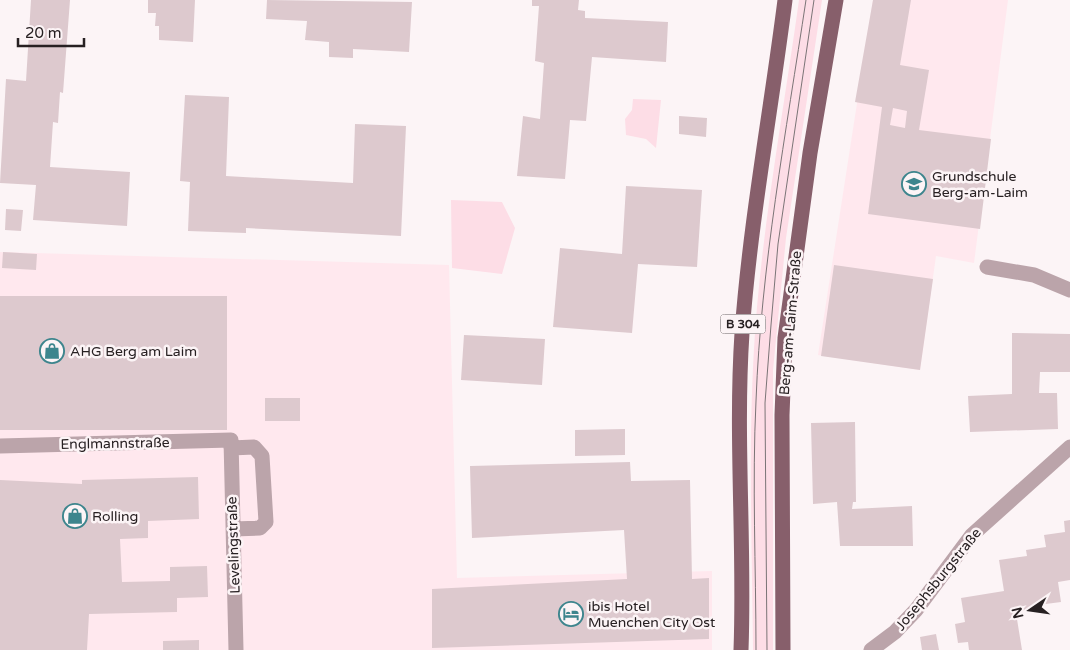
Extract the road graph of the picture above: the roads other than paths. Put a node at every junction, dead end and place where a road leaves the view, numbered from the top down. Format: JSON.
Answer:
{"nodes":[{"id":1,"x":785,"y":0,"type":"edge"},
{"id":2,"x":836,"y":0,"type":"edge"},
{"id":3,"x":987,"y":267,"type":"dead end"},
{"id":4,"x":1070,"y":290,"type":"edge"},
{"id":5,"x":231,"y":444,"type":"junction"},
{"id":6,"x":0,"y":446,"type":"edge"},
{"id":7,"x":1070,"y":447,"type":"edge"},
{"id":8,"x":232,"y":529,"type":"junction"},
{"id":9,"x":236,"y":650,"type":"edge"},
{"id":10,"x":741,"y":650,"type":"edge"},
{"id":11,"x":783,"y":650,"type":"edge"},
{"id":12,"x":871,"y":650,"type":"edge"}],
"edges":[{"from":1,"to":10,"type":"main road","number":"B 304"},
{"from":2,"to":11,"type":"main road","name":"Berg-am-Laim-Straße","number":"B 304"},
{"from":3,"to":4,"type":"street"},
{"from":5,"to":6,"type":"street","name":"Englmannstraße"},
{"from":5,"to":8,"type":"street","name":"Levelingstraße"},
{"from":5,"to":8,"type":"street","name":"Englmannstraße"},
{"from":7,"to":12,"type":"street","name":"Josephsburgstraße"},
{"from":8,"to":9,"type":"street","name":"Levelingstraße"}]}
